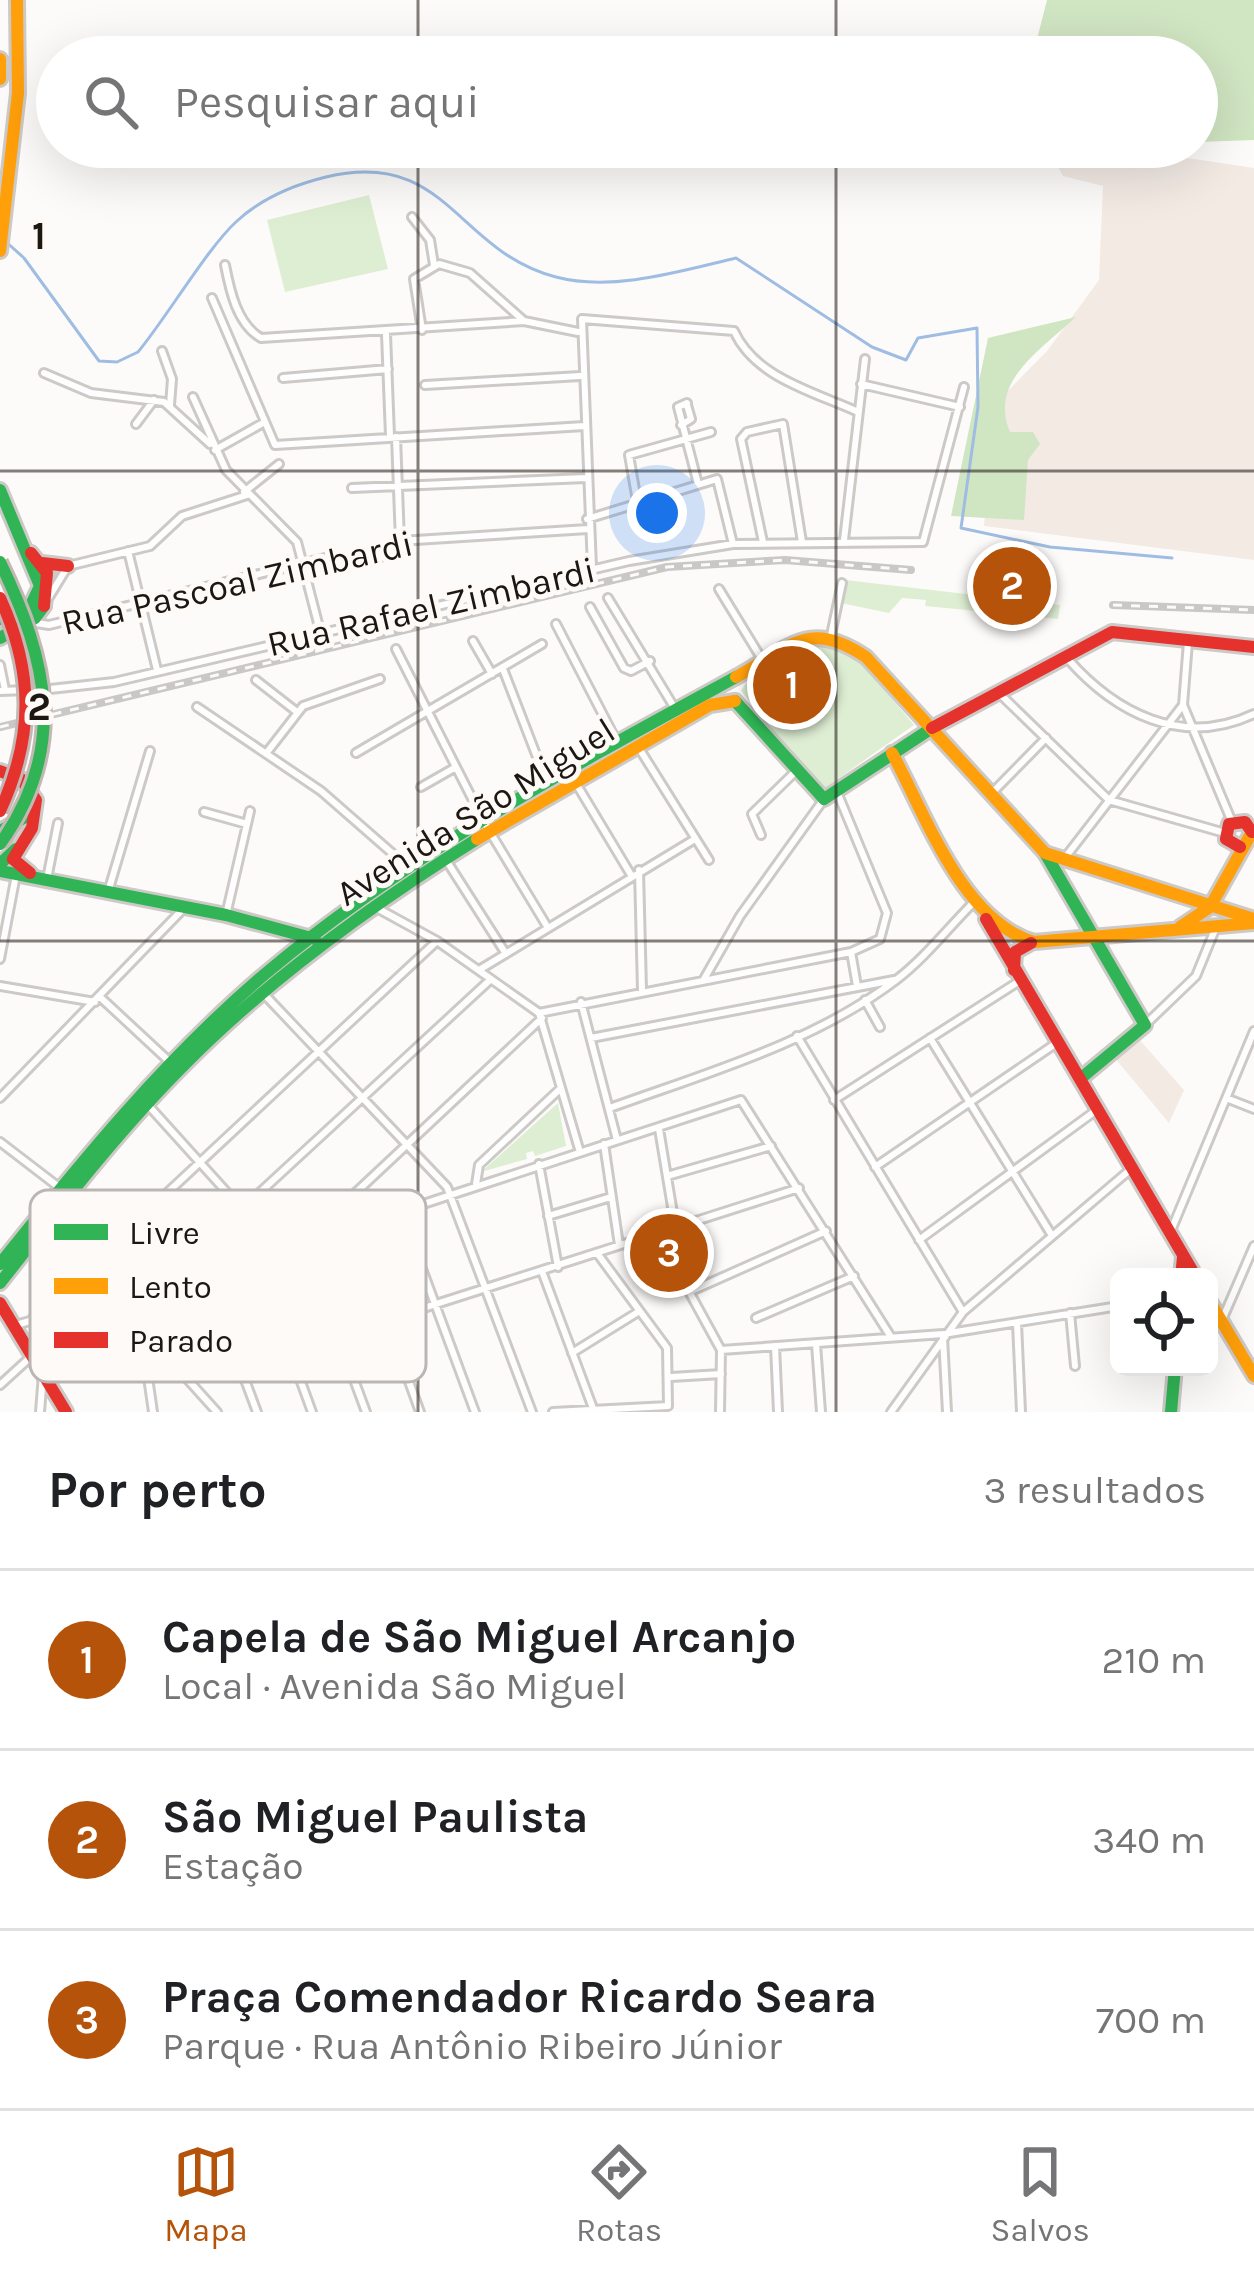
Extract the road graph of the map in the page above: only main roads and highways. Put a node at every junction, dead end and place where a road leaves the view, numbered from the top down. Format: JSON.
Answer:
{"nodes":[{"id":1,"x":17,"y":0,"type":"edge"},
{"id":2,"x":0,"y":59,"type":"edge"},
{"id":3,"x":0,"y":79,"type":"edge"},
{"id":4,"x":0,"y":251,"type":"edge"},
{"id":5,"x":0,"y":490,"type":"edge"},
{"id":6,"x":28,"y":550,"type":"junction"},
{"id":7,"x":0,"y":562,"type":"edge"},
{"id":8,"x":42,"y":562,"type":"junction"},
{"id":9,"x":68,"y":566,"type":"road end"},
{"id":10,"x":0,"y":598,"type":"edge"},
{"id":11,"x":0,"y":619,"type":"edge"},
{"id":12,"x":0,"y":638,"type":"edge"},
{"id":13,"x":1254,"y":646,"type":"edge"},
{"id":14,"x":744,"y":677,"type":"junction"},
{"id":15,"x":735,"y":701,"type":"junction"},
{"id":16,"x":932,"y":728,"type":"junction"},
{"id":17,"x":892,"y":753,"type":"junction"},
{"id":18,"x":4,"y":770,"type":"edge"},
{"id":19,"x":36,"y":800,"type":"junction"},
{"id":20,"x":0,"y":811,"type":"edge"},
{"id":21,"x":486,"y":825,"type":"junction"},
{"id":22,"x":0,"y":831,"type":"edge"},
{"id":23,"x":1253,"y":831,"type":"edge"},
{"id":24,"x":0,"y":844,"type":"edge"},
{"id":25,"x":19,"y":845,"type":"junction"},
{"id":26,"x":1240,"y":847,"type":"junction"},
{"id":27,"x":1046,"y":853,"type":"junction"},
{"id":28,"x":0,"y":867,"type":"edge"},
{"id":29,"x":412,"y":872,"type":"junction"},
{"id":30,"x":47,"y":878,"type":"junction"},
{"id":31,"x":1210,"y":907,"type":"junction"},
{"id":32,"x":986,"y":919,"type":"junction"},
{"id":33,"x":1254,"y":921,"type":"edge"},
{"id":34,"x":1175,"y":930,"type":"junction"},
{"id":35,"x":311,"y":938,"type":"junction"},
{"id":36,"x":1097,"y":938,"type":"junction"},
{"id":37,"x":326,"y":942,"type":"junction"},
{"id":38,"x":1034,"y":942,"type":"junction"},
{"id":39,"x":1017,"y":975,"type":"junction"},
{"id":40,"x":1080,"y":1079,"type":"junction"},
{"id":41,"x":58,"y":1190,"type":"edge"},
{"id":42,"x":77,"y":1190,"type":"edge"},
{"id":43,"x":30,"y":1226,"type":"edge"},
{"id":44,"x":30,"y":1246,"type":"edge"},
{"id":45,"x":1183,"y":1257,"type":"junction"},
{"id":46,"x":0,"y":1264,"type":"edge"},
{"id":47,"x":1182,"y":1268,"type":"edge"},
{"id":48,"x":1190,"y":1268,"type":"edge"},
{"id":49,"x":0,"y":1282,"type":"edge"},
{"id":50,"x":0,"y":1304,"type":"edge"},
{"id":51,"x":1218,"y":1315,"type":"edge"},
{"id":52,"x":30,"y":1340,"type":"edge"},
{"id":53,"x":1174,"y":1376,"type":"edge"},
{"id":54,"x":1254,"y":1376,"type":"edge"},
{"id":55,"x":50,"y":1382,"type":"edge"},
{"id":56,"x":66,"y":1412,"type":"edge"},
{"id":57,"x":1171,"y":1412,"type":"edge"}],
"edges":[{"from":1,"to":4,"type":"main road"},
{"from":2,"to":3,"type":"main road"},
{"from":5,"to":6,"type":"main road"},
{"from":6,"to":8,"type":"main road"},
{"from":6,"to":11,"type":"main road"},
{"from":7,"to":24,"type":"main road","bridge":true},
{"from":8,"to":9,"type":"main road"},
{"from":8,"to":12,"type":"main road"},
{"from":10,"to":20,"type":"main road","bridge":true},
{"from":13,"to":16,"type":"main road"},
{"from":14,"to":15,"type":"main road"},
{"from":14,"to":16,"type":"main road","name":"Avenida São Miguel"},
{"from":14,"to":21,"type":"main road","name":"Avenida São Miguel"},
{"from":15,"to":17,"type":"main road"},
{"from":15,"to":21,"type":"main road","name":"Avenida São Miguel"},
{"from":16,"to":17,"type":"main road"},
{"from":16,"to":27,"type":"main road"},
{"from":17,"to":32,"type":"main road"},
{"from":18,"to":19,"type":"main road"},
{"from":19,"to":22,"type":"main road"},
{"from":19,"to":25,"type":"main road"},
{"from":21,"to":29,"type":"main road","name":"Avenida São Miguel"},
{"from":21,"to":29,"type":"main road","name":"Avenida São Miguel"},
{"from":23,"to":26,"type":"main road"},
{"from":23,"to":26,"type":"main road"},
{"from":25,"to":28,"type":"main road"},
{"from":25,"to":30,"type":"main road"},
{"from":26,"to":31,"type":"main road"},
{"from":27,"to":31,"type":"main road"},
{"from":27,"to":36,"type":"main road"},
{"from":28,"to":30,"type":"main road"},
{"from":29,"to":35,"type":"main road","name":"Avenida São Miguel"},
{"from":29,"to":37,"type":"main road","name":"Avenida São Miguel"},
{"from":30,"to":35,"type":"main road"},
{"from":31,"to":33,"type":"main road"},
{"from":31,"to":34,"type":"main road"},
{"from":32,"to":38,"type":"main road"},
{"from":32,"to":39,"type":"main road"},
{"from":33,"to":34,"type":"main road"},
{"from":34,"to":36,"type":"main road"},
{"from":35,"to":37,"type":"main road"},
{"from":35,"to":41,"type":"main road","name":"Avenida São Miguel"},
{"from":36,"to":38,"type":"main road"},
{"from":36,"to":40,"type":"main road"},
{"from":37,"to":42,"type":"main road","name":"Avenida São Miguel"},
{"from":38,"to":39,"type":"main road"},
{"from":39,"to":40,"type":"main road"},
{"from":40,"to":45,"type":"main road"},
{"from":43,"to":46,"type":"main road","name":"Avenida São Miguel"},
{"from":44,"to":49,"type":"main road","name":"Avenida São Miguel"},
{"from":45,"to":47,"type":"main road"},
{"from":45,"to":48,"type":"main road"},
{"from":50,"to":52,"type":"main road"},
{"from":51,"to":54,"type":"main road"},
{"from":53,"to":57,"type":"main road"},
{"from":55,"to":56,"type":"main road"}]}
